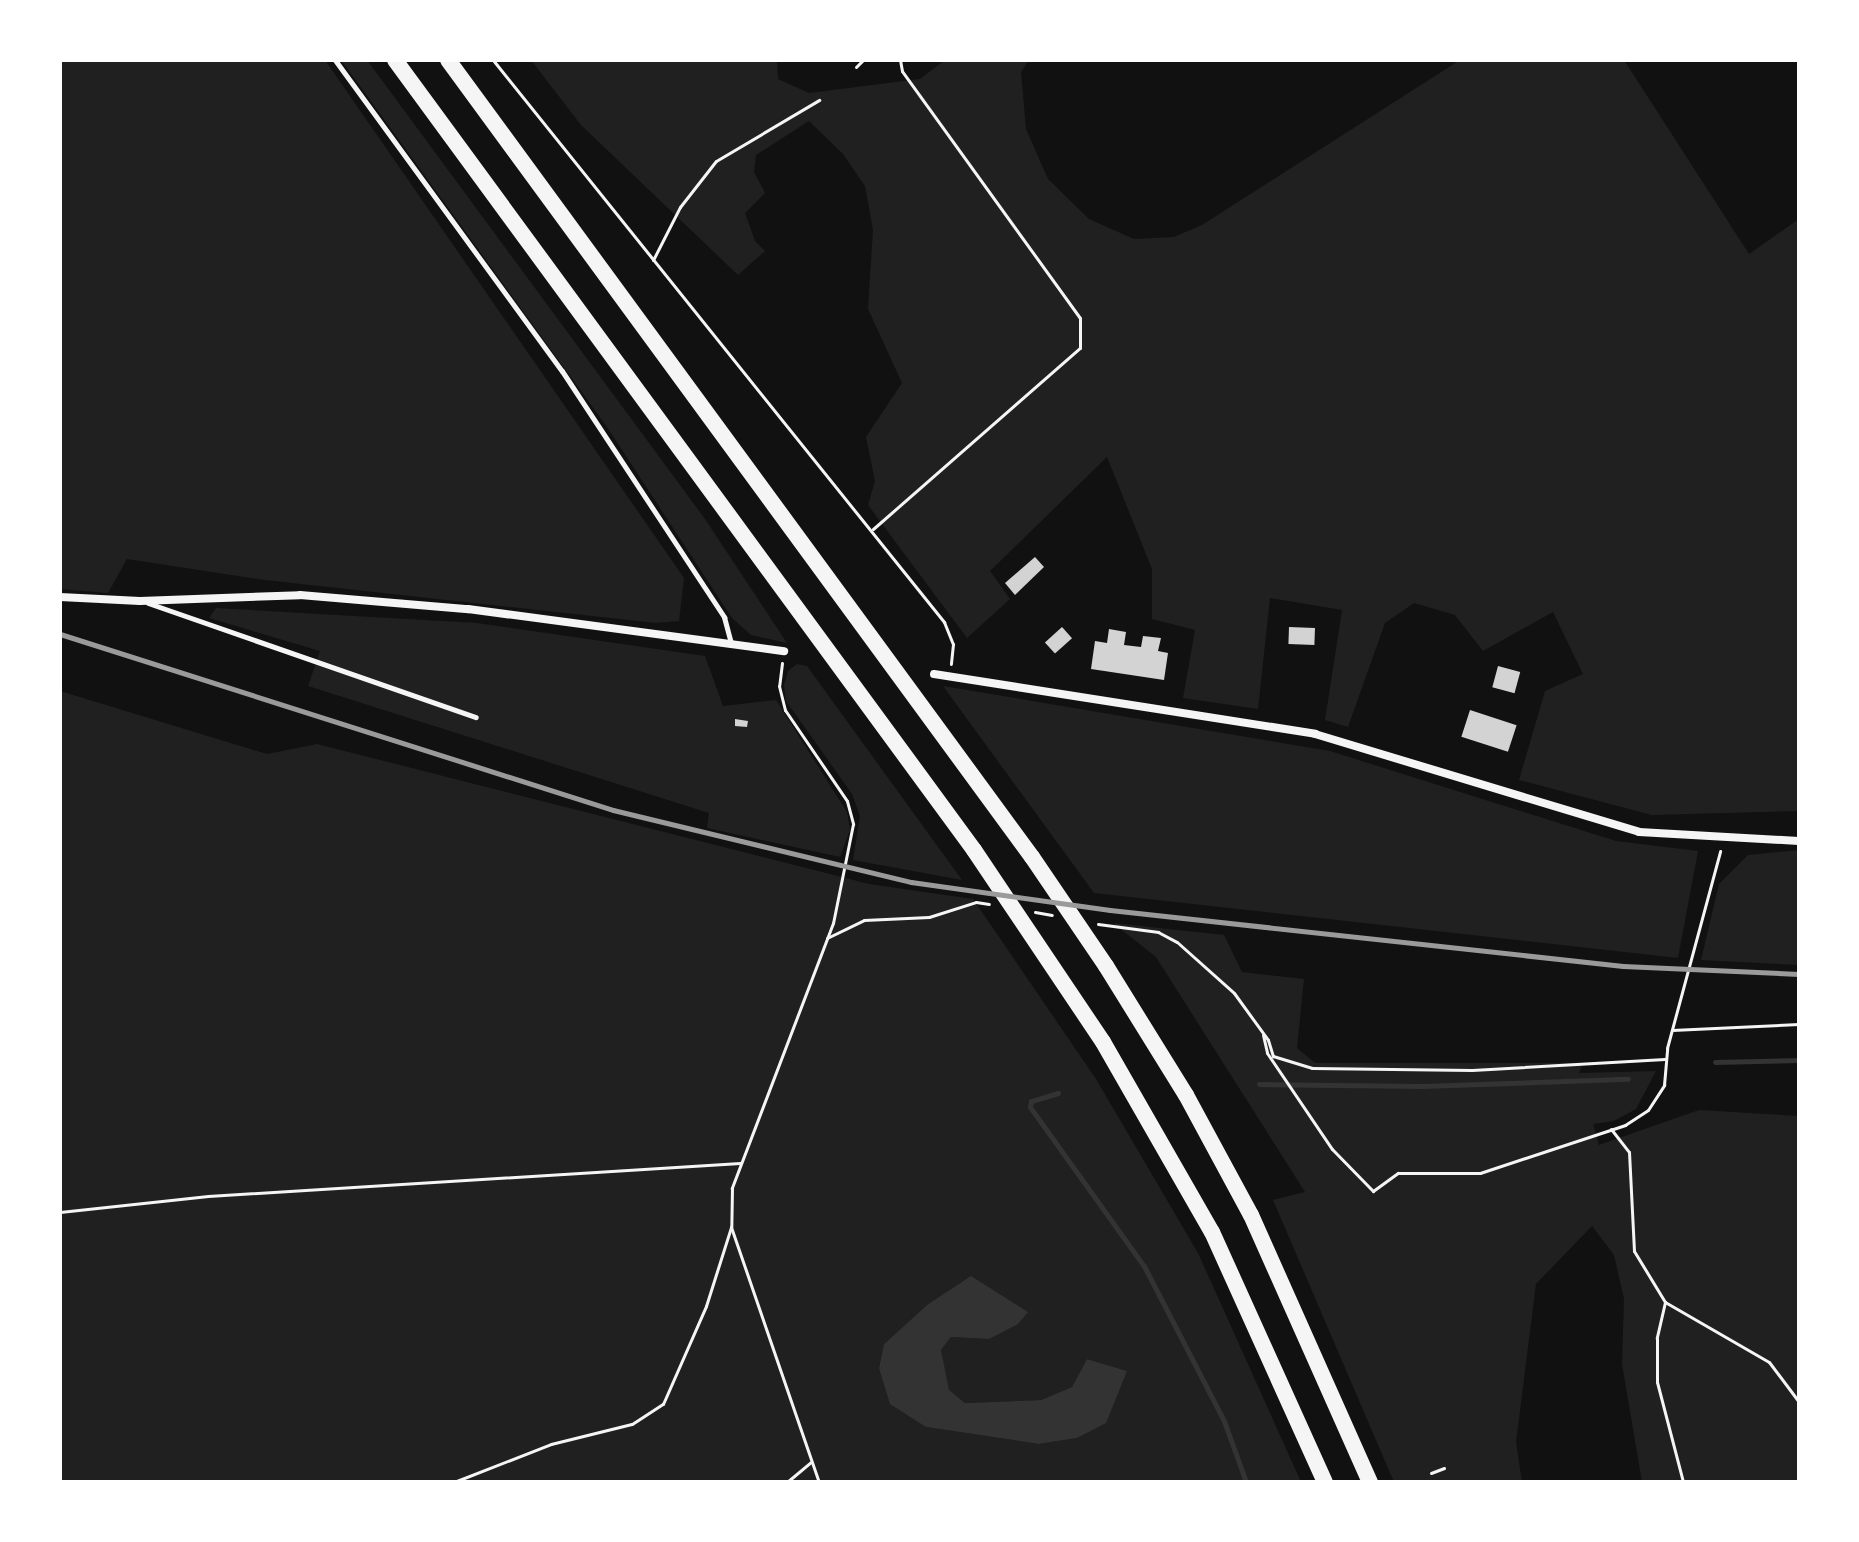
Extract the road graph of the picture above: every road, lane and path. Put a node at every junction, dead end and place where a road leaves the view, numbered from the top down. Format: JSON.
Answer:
{"nodes":[{"id":1,"x":335,"y":60,"type":"edge"},
{"id":2,"x":395,"y":60,"type":"edge"},
{"id":3,"x":448,"y":60,"type":"edge"},
{"id":4,"x":493,"y":60,"type":"edge"},
{"id":5,"x":863,"y":60,"type":"edge"},
{"id":6,"x":900,"y":60,"type":"edge"},
{"id":7,"x":856,"y":67,"type":"dead end"},
{"id":8,"x":819,"y":100,"type":"dead end"},
{"id":9,"x":653,"y":260,"type":"junction"},
{"id":10,"x":873,"y":529,"type":"junction"},
{"id":11,"x":60,"y":597,"type":"edge"},
{"id":12,"x":140,"y":601,"type":"junction"},
{"id":13,"x":731,"y":644,"type":"junction"},
{"id":14,"x":784,"y":651,"type":"joint"},
{"id":15,"x":934,"y":674,"type":"dead end"},
{"id":16,"x":950,"y":676,"type":"junction"},
{"id":17,"x":476,"y":717,"type":"dead end"},
{"id":18,"x":1724,"y":840,"type":"junction"},
{"id":19,"x":1799,"y":841,"type":"edge"},
{"id":20,"x":992,"y":904,"type":"dead end"},
{"id":21,"x":1023,"y":910,"type":"dead end"},
{"id":22,"x":1054,"y":916,"type":"dead end"},
{"id":23,"x":1085,"y":921,"type":"dead end"},
{"id":24,"x":827,"y":938,"type":"junction"},
{"id":25,"x":1799,"y":1024,"type":"edge"},
{"id":26,"x":1672,"y":1030,"type":"junction"},
{"id":27,"x":1263,"y":1033,"type":"junction"},
{"id":28,"x":1665,"y":1059,"type":"junction"},
{"id":29,"x":1611,"y":1129,"type":"junction"},
{"id":30,"x":740,"y":1163,"type":"junction"},
{"id":31,"x":60,"y":1212,"type":"edge"},
{"id":32,"x":731,"y":1227,"type":"junction"},
{"id":33,"x":1665,"y":1302,"type":"junction"},
{"id":34,"x":1799,"y":1402,"type":"edge"},
{"id":35,"x":811,"y":1462,"type":"junction"},
{"id":36,"x":1444,"y":1468,"type":"dead end"},
{"id":37,"x":1431,"y":1473,"type":"dead end"},
{"id":38,"x":454,"y":1482,"type":"edge"},
{"id":39,"x":787,"y":1482,"type":"edge"},
{"id":40,"x":819,"y":1482,"type":"edge"},
{"id":41,"x":1325,"y":1482,"type":"edge"},
{"id":42,"x":1370,"y":1482,"type":"edge"},
{"id":43,"x":1683,"y":1482,"type":"edge"}],
"edges":[{"from":1,"to":13,"type":"lane"},
{"from":2,"to":41,"type":"main road"},
{"from":3,"to":42,"type":"main road"},
{"from":4,"to":9,"type":"path"},
{"from":5,"to":7,"type":"path"},
{"from":6,"to":10,"type":"path"},
{"from":8,"to":9,"type":"path"},
{"from":9,"to":10,"type":"path"},
{"from":10,"to":16,"type":"path"},
{"from":11,"to":12,"type":"street"},
{"from":12,"to":13,"type":"street"},
{"from":12,"to":17,"type":"lane"},
{"from":13,"to":14,"type":"street"},
{"from":14,"to":24,"type":"path"},
{"from":15,"to":16,"type":"street"},
{"from":16,"to":18,"type":"street"},
{"from":18,"to":19,"type":"street"},
{"from":18,"to":26,"type":"path"},
{"from":20,"to":24,"type":"path"},
{"from":21,"to":22,"type":"path"},
{"from":23,"to":27,"type":"path"},
{"from":24,"to":30,"type":"path"},
{"from":25,"to":26,"type":"path"},
{"from":26,"to":28,"type":"path"},
{"from":27,"to":28,"type":"path"},
{"from":27,"to":29,"type":"path"},
{"from":28,"to":29,"type":"path"},
{"from":29,"to":33,"type":"path"},
{"from":30,"to":31,"type":"path"},
{"from":30,"to":32,"type":"path"},
{"from":32,"to":35,"type":"path"},
{"from":32,"to":38,"type":"path"},
{"from":33,"to":34,"type":"path"},
{"from":33,"to":43,"type":"path"},
{"from":35,"to":39,"type":"path"},
{"from":35,"to":40,"type":"path"},
{"from":36,"to":37,"type":"path"}]}
